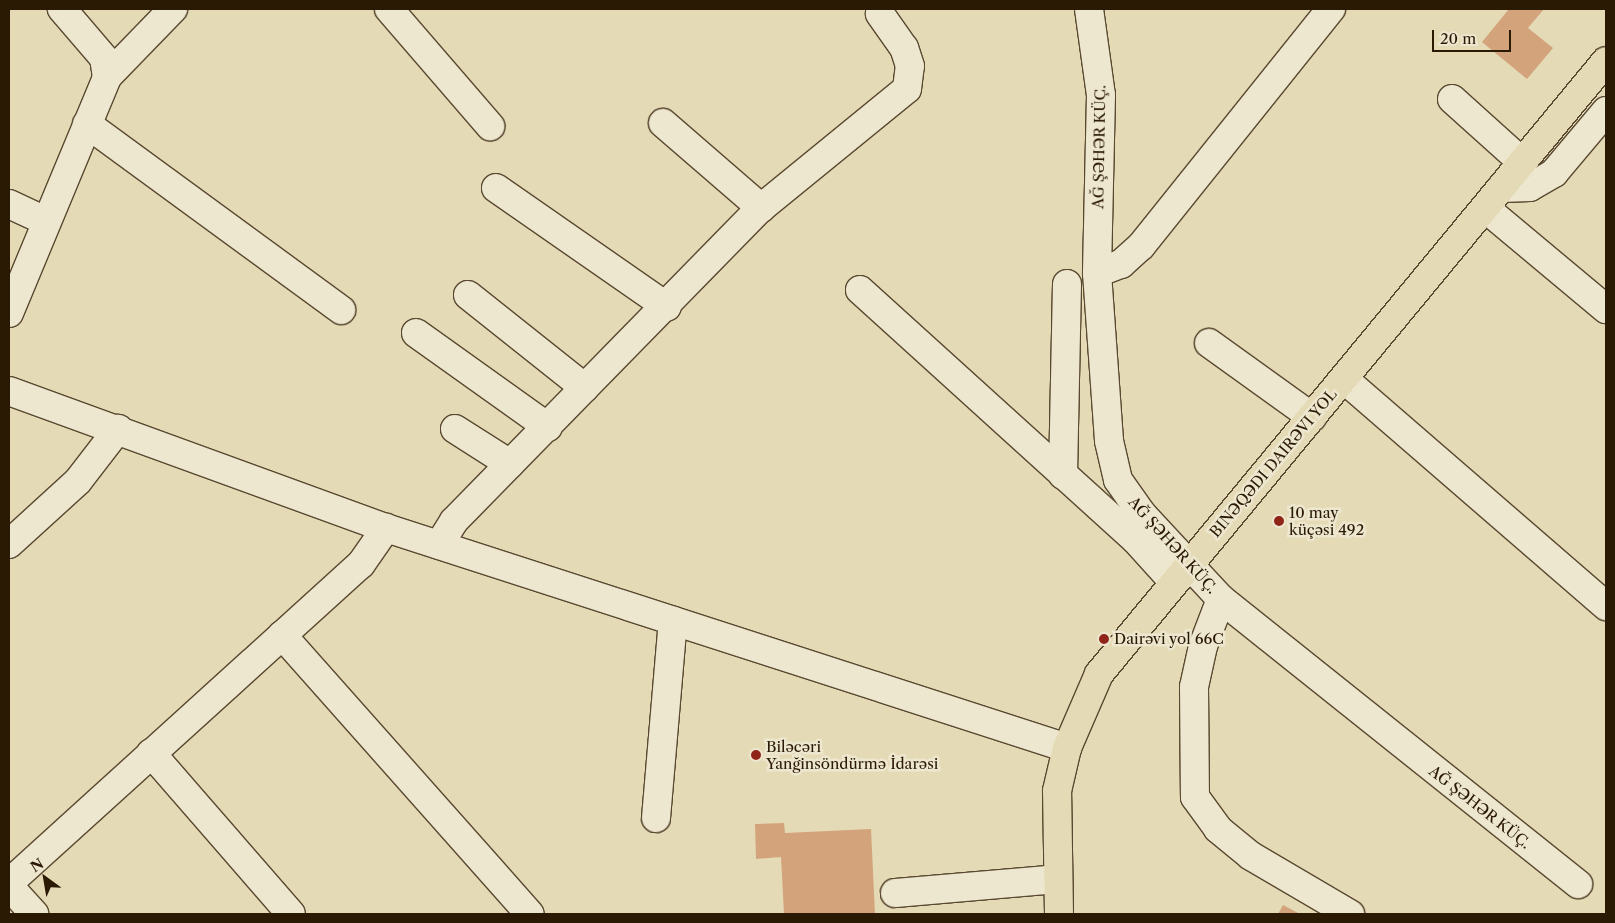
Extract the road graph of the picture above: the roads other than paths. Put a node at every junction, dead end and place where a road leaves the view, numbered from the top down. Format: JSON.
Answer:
{"nodes":[{"id":1,"x":62,"y":9,"type":"edge"},
{"id":2,"x":173,"y":9,"type":"edge"},
{"id":3,"x":389,"y":9,"type":"edge"},
{"id":4,"x":1089,"y":9,"type":"edge"},
{"id":5,"x":1331,"y":9,"type":"edge"},
{"id":6,"x":880,"y":14,"type":"dead end"},
{"id":7,"x":1606,"y":61,"type":"edge"},
{"id":8,"x":106,"y":77,"type":"junction"},
{"id":9,"x":1452,"y":99,"type":"dead end"},
{"id":10,"x":1606,"y":112,"type":"edge"},
{"id":11,"x":663,"y":123,"type":"dead end"},
{"id":12,"x":86,"y":124,"type":"junction"},
{"id":13,"x":490,"y":126,"type":"dead end"},
{"id":14,"x":1522,"y":162,"type":"junction"},
{"id":15,"x":496,"y":188,"type":"dead end"},
{"id":16,"x":1493,"y":198,"type":"junction"},
{"id":17,"x":9,"y":204,"type":"edge"},
{"id":18,"x":761,"y":208,"type":"junction"},
{"id":19,"x":44,"y":221,"type":"junction"},
{"id":20,"x":1097,"y":273,"type":"junction"},
{"id":21,"x":1067,"y":284,"type":"dead end"},
{"id":22,"x":860,"y":290,"type":"dead end"},
{"id":23,"x":468,"y":295,"type":"dead end"},
{"id":24,"x":667,"y":307,"type":"junction"},
{"id":25,"x":1606,"y":309,"type":"edge"},
{"id":26,"x":342,"y":310,"type":"dead end"},
{"id":27,"x":9,"y":313,"type":"edge"},
{"id":28,"x":416,"y":333,"type":"dead end"},
{"id":29,"x":1209,"y":343,"type":"dead end"},
{"id":30,"x":1344,"y":380,"type":"junction"},
{"id":31,"x":584,"y":388,"type":"junction"},
{"id":32,"x":9,"y":391,"type":"edge"},
{"id":33,"x":1312,"y":417,"type":"junction"},
{"id":34,"x":548,"y":427,"type":"junction"},
{"id":35,"x":118,"y":429,"type":"junction"},
{"id":36,"x":455,"y":429,"type":"dead end"},
{"id":37,"x":510,"y":464,"type":"junction"},
{"id":38,"x":1063,"y":475,"type":"junction"},
{"id":39,"x":386,"y":528,"type":"junction"},
{"id":40,"x":9,"y":544,"type":"edge"},
{"id":41,"x":439,"y":545,"type":"junction"},
{"id":42,"x":1182,"y":571,"type":"junction"},
{"id":43,"x":1221,"y":599,"type":"junction"},
{"id":44,"x":1606,"y":606,"type":"edge"},
{"id":45,"x":673,"y":620,"type":"junction"},
{"id":46,"x":282,"y":635,"type":"junction"},
{"id":47,"x":1066,"y":748,"type":"junction"},
{"id":48,"x":151,"y":753,"type":"junction"},
{"id":49,"x":656,"y":818,"type":"dead end"},
{"id":50,"x":1057,"y":879,"type":"junction"},
{"id":51,"x":1578,"y":884,"type":"dead end"},
{"id":52,"x":9,"y":885,"type":"edge"},
{"id":53,"x":895,"y":893,"type":"dead end"},
{"id":54,"x":34,"y":914,"type":"edge"},
{"id":55,"x":291,"y":914,"type":"edge"},
{"id":56,"x":530,"y":914,"type":"edge"},
{"id":57,"x":1059,"y":914,"type":"edge"},
{"id":58,"x":1350,"y":914,"type":"edge"}],
"edges":[{"from":1,"to":8,"type":"street"},
{"from":2,"to":8,"type":"street"},
{"from":3,"to":13,"type":"street"},
{"from":4,"to":20,"type":"street","name":"AĞ ŞƏHƏR KÜÇ."},
{"from":5,"to":20,"type":"street"},
{"from":6,"to":18,"type":"street"},
{"from":7,"to":14,"type":"main road","name":"BINƏQƏDI DAIRƏVI YOL"},
{"from":8,"to":12,"type":"street"},
{"from":9,"to":14,"type":"street"},
{"from":10,"to":16,"type":"street"},
{"from":11,"to":18,"type":"street"},
{"from":12,"to":19,"type":"street"},
{"from":12,"to":26,"type":"street"},
{"from":14,"to":16,"type":"main road","name":"BINƏQƏDI DAIRƏVI YOL"},
{"from":15,"to":24,"type":"street"},
{"from":16,"to":25,"type":"street"},
{"from":16,"to":30,"type":"main road","name":"BINƏQƏDI DAIRƏVI YOL"},
{"from":17,"to":19,"type":"street"},
{"from":18,"to":24,"type":"street"},
{"from":19,"to":27,"type":"street"},
{"from":20,"to":42,"type":"street","name":"AĞ ŞƏHƏR KÜÇ."},
{"from":21,"to":38,"type":"street"},
{"from":22,"to":38,"type":"street"},
{"from":23,"to":31,"type":"street"},
{"from":24,"to":31,"type":"street"},
{"from":28,"to":34,"type":"street"},
{"from":29,"to":33,"type":"street"},
{"from":30,"to":33,"type":"main road","name":"BINƏQƏDI DAIRƏVI YOL"},
{"from":30,"to":44,"type":"street"},
{"from":31,"to":34,"type":"street"},
{"from":32,"to":35,"type":"street"},
{"from":33,"to":42,"type":"main road","name":"BINƏQƏDI DAIRƏVI YOL"},
{"from":34,"to":37,"type":"street"},
{"from":35,"to":39,"type":"street"},
{"from":35,"to":40,"type":"street"},
{"from":36,"to":37,"type":"street"},
{"from":37,"to":41,"type":"street"},
{"from":38,"to":42,"type":"street"},
{"from":39,"to":41,"type":"street"},
{"from":39,"to":46,"type":"street"},
{"from":41,"to":45,"type":"street"},
{"from":42,"to":43,"type":"street","name":"AĞ ŞƏHƏR KÜÇ."},
{"from":42,"to":47,"type":"main road","name":"BINƏQƏDI DAIRƏVI YOL"},
{"from":43,"to":51,"type":"street","name":"AĞ ŞƏHƏR KÜÇ."},
{"from":43,"to":58,"type":"street"},
{"from":45,"to":47,"type":"street"},
{"from":45,"to":49,"type":"street"},
{"from":46,"to":48,"type":"street"},
{"from":46,"to":56,"type":"street"},
{"from":47,"to":50,"type":"main road","name":"BINƏQƏDI DAIRƏVI YOL"},
{"from":48,"to":52,"type":"street"},
{"from":48,"to":55,"type":"street"},
{"from":50,"to":53,"type":"street"},
{"from":50,"to":57,"type":"main road","name":"BINƏQƏDI DAIRƏVI YOL"},
{"from":52,"to":54,"type":"street"}]}
